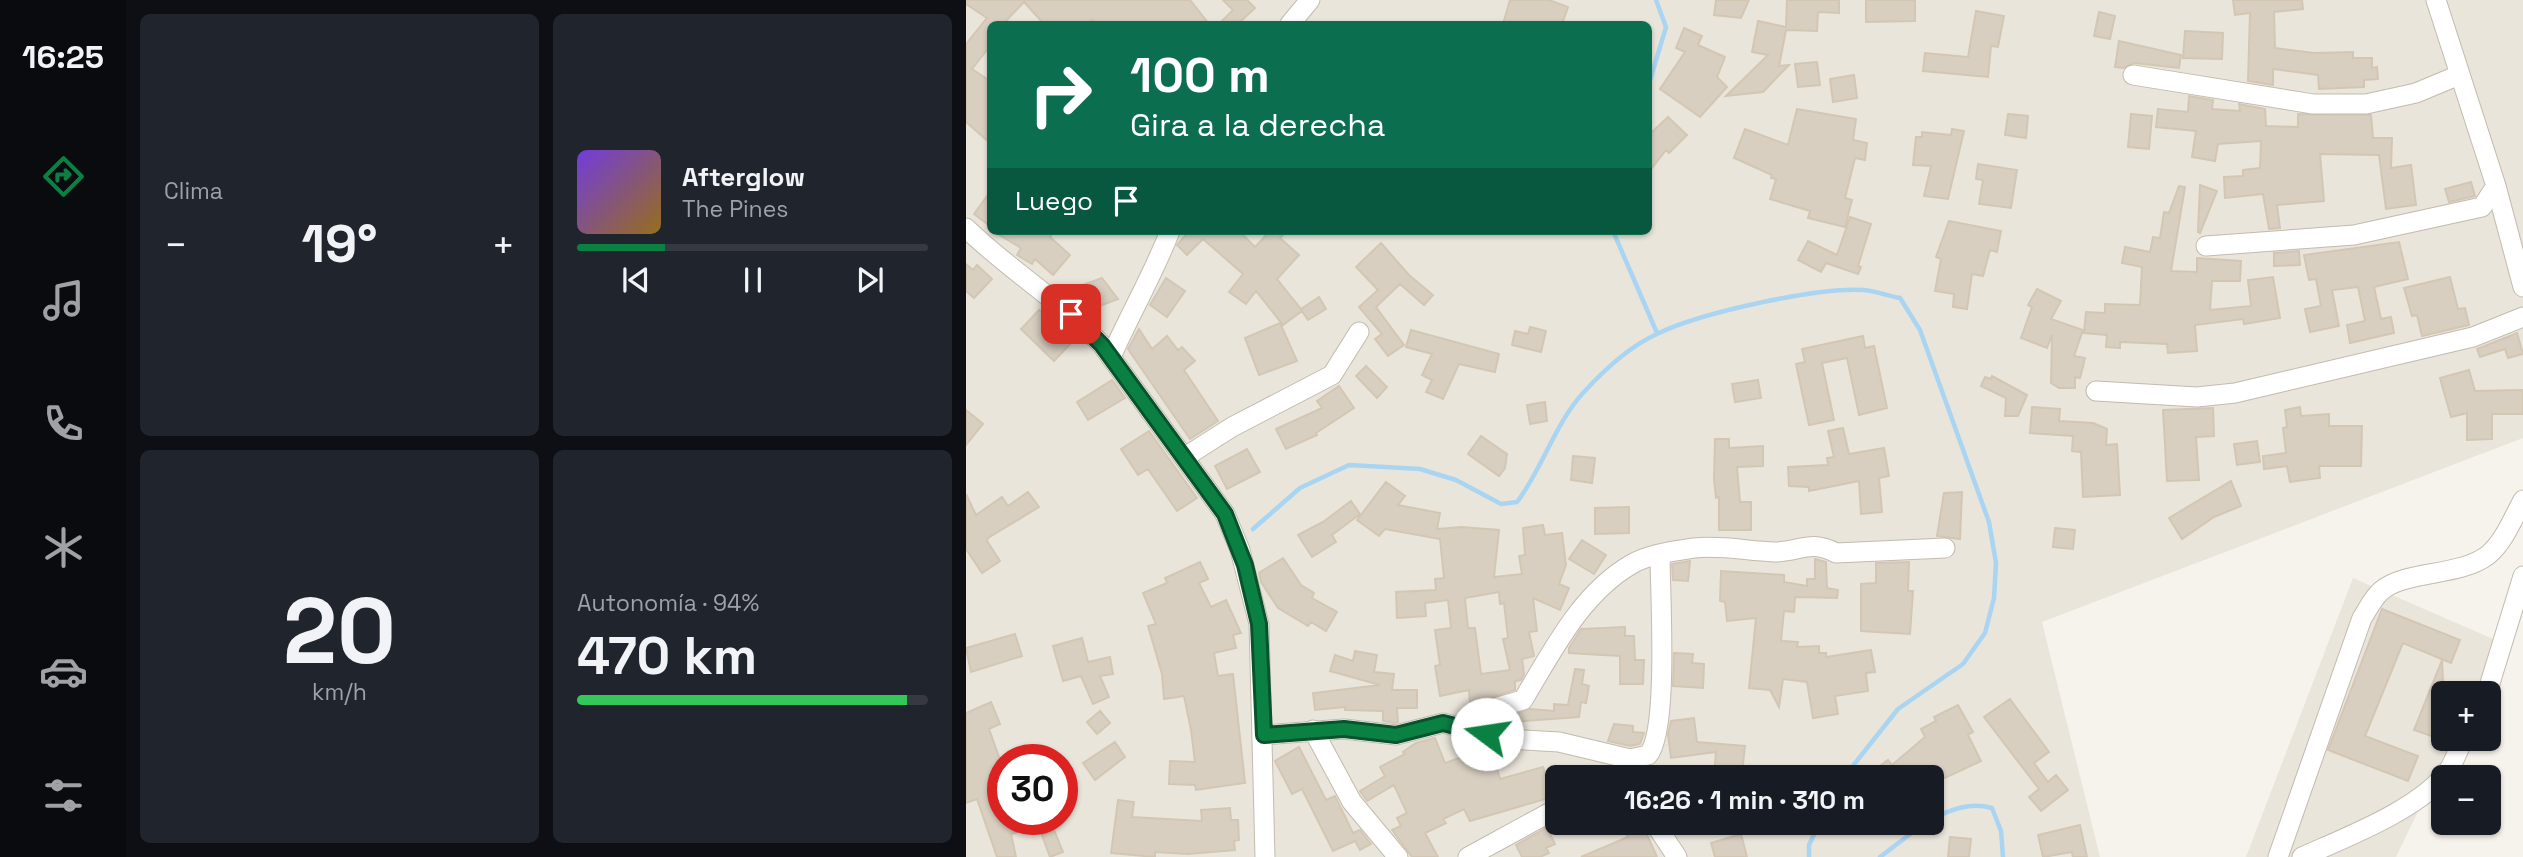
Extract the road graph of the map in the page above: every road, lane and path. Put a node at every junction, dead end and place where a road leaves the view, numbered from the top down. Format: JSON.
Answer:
{"nodes":[{"id":1,"x":1310,"y":0,"type":"edge"},
{"id":2,"x":2436,"y":0,"type":"edge"},
{"id":3,"x":1292,"y":21,"type":"edge"},
{"id":4,"x":2133,"y":75,"type":"dead end"},
{"id":5,"x":2459,"y":75,"type":"junction"},
{"id":6,"x":2496,"y":186,"type":"junction"},
{"id":7,"x":966,"y":228,"type":"edge"},
{"id":8,"x":1168,"y":235,"type":"edge"},
{"id":9,"x":2206,"y":246,"type":"dead end"},
{"id":10,"x":2523,"y":286,"type":"edge"},
{"id":11,"x":2523,"y":317,"type":"edge"},
{"id":12,"x":1359,"y":332,"type":"dead end"},
{"id":13,"x":1111,"y":357,"type":"junction"},
{"id":14,"x":2096,"y":391,"type":"dead end"},
{"id":15,"x":1185,"y":457,"type":"junction"},
{"id":16,"x":2523,"y":500,"type":"edge"},
{"id":17,"x":1945,"y":548,"type":"dead end"},
{"id":18,"x":1660,"y":555,"type":"junction"},
{"id":19,"x":2523,"y":576,"type":"edge"},
{"id":20,"x":2491,"y":681,"type":"edge"},
{"id":21,"x":1313,"y":730,"type":"junction"},
{"id":22,"x":1264,"y":735,"type":"junction"},
{"id":23,"x":1509,"y":739,"type":"junction"},
{"id":24,"x":2458,"y":751,"type":"edge"},
{"id":25,"x":1545,"y":815,"type":"edge"},
{"id":26,"x":1663,"y":835,"type":"edge"},
{"id":27,"x":1265,"y":857,"type":"edge"},
{"id":28,"x":1398,"y":857,"type":"edge"},
{"id":29,"x":1468,"y":857,"type":"edge"},
{"id":30,"x":1677,"y":857,"type":"edge"},
{"id":31,"x":2278,"y":857,"type":"edge"},
{"id":32,"x":2301,"y":857,"type":"edge"}],
"edges":[{"from":1,"to":3,"type":"street"},
{"from":2,"to":5,"type":"street"},
{"from":4,"to":5,"type":"street"},
{"from":5,"to":6,"type":"street"},
{"from":6,"to":9,"type":"street"},
{"from":6,"to":10,"type":"street"},
{"from":7,"to":13,"type":"street"},
{"from":8,"to":13,"type":"street"},
{"from":11,"to":14,"type":"street"},
{"from":12,"to":15,"type":"street"},
{"from":13,"to":15,"type":"street"},
{"from":15,"to":22,"type":"street"},
{"from":16,"to":31,"type":"street"},
{"from":17,"to":18,"type":"street"},
{"from":18,"to":23,"type":"street"},
{"from":18,"to":23,"type":"street"},
{"from":19,"to":20,"type":"street"},
{"from":21,"to":22,"type":"street"},
{"from":21,"to":23,"type":"street"},
{"from":21,"to":28,"type":"street"},
{"from":22,"to":27,"type":"street"},
{"from":24,"to":32,"type":"street"},
{"from":25,"to":29,"type":"street"},
{"from":26,"to":30,"type":"street"}]}
